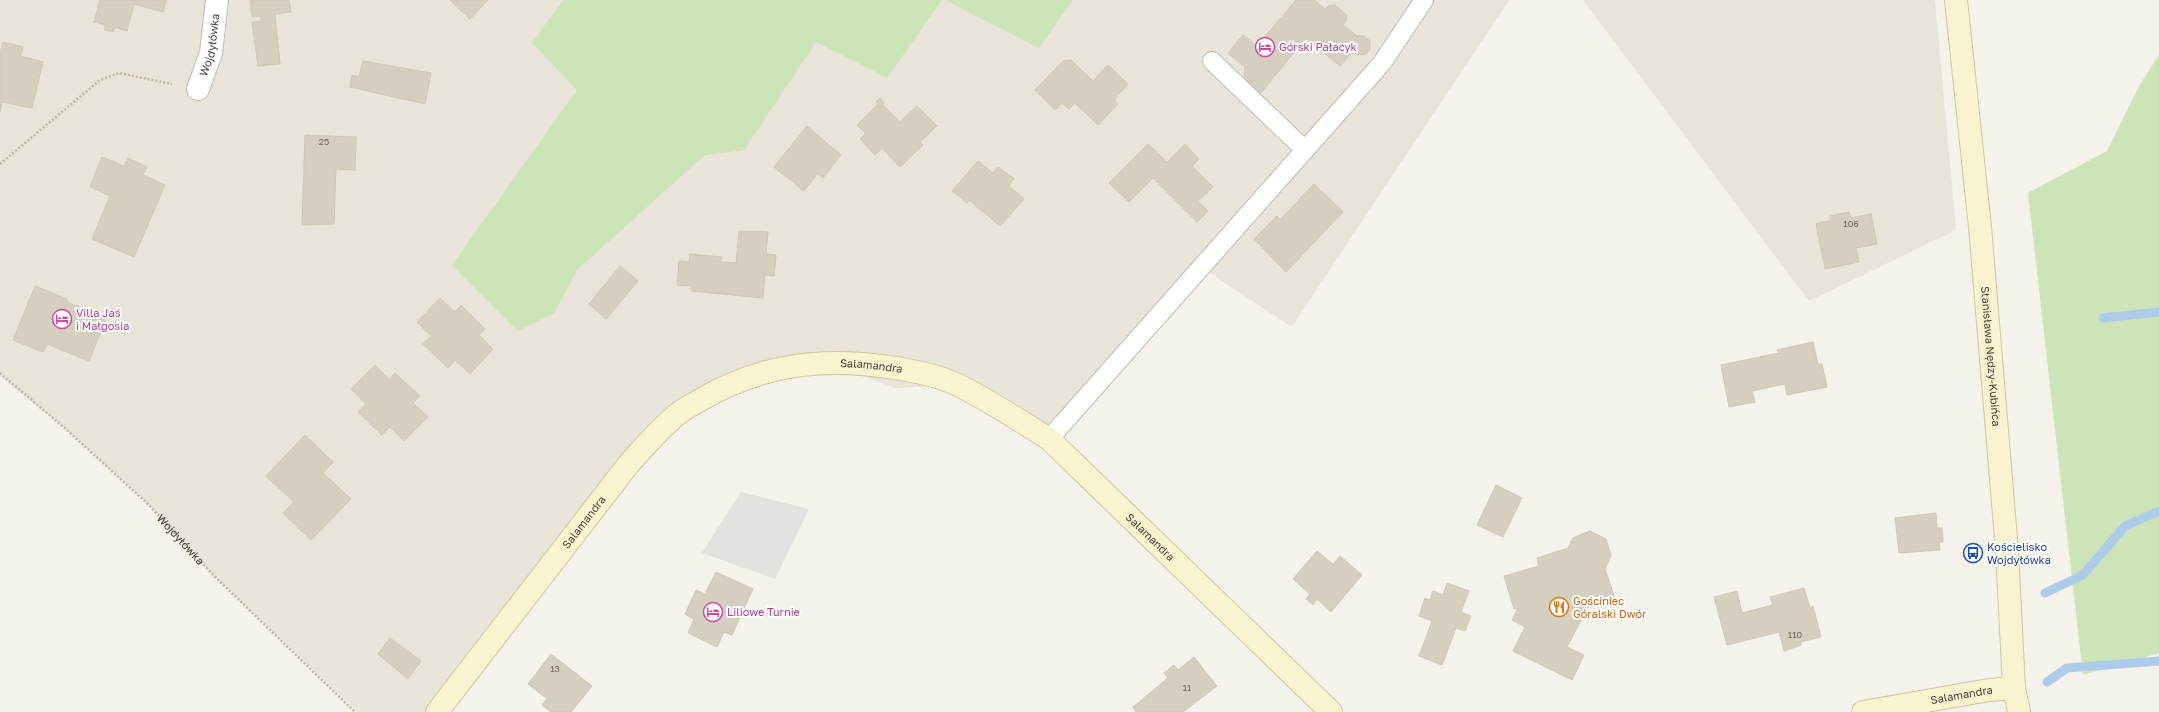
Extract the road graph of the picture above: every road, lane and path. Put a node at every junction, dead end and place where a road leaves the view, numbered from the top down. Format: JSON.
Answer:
{"nodes":[{"id":1,"x":217,"y":0,"type":"edge"},
{"id":2,"x":1424,"y":0,"type":"edge"},
{"id":3,"x":1956,"y":0,"type":"edge"},
{"id":4,"x":1212,"y":61,"type":"dead end"},
{"id":5,"x":198,"y":89,"type":"joint"},
{"id":6,"x":1305,"y":150,"type":"junction"},
{"id":7,"x":0,"y":164,"type":"edge"},
{"id":8,"x":0,"y":373,"type":"edge"},
{"id":9,"x":1049,"y":439,"type":"junction"},
{"id":10,"x":2014,"y":688,"type":"junction"},
{"id":11,"x":355,"y":712,"type":"edge"},
{"id":12,"x":437,"y":712,"type":"edge"},
{"id":13,"x":1331,"y":712,"type":"edge"},
{"id":14,"x":1863,"y":712,"type":"edge"},
{"id":15,"x":2019,"y":712,"type":"edge"}],
"edges":[{"from":1,"to":5,"type":"street","name":"Wojdyłówka"},
{"from":2,"to":6,"type":"lane"},
{"from":3,"to":10,"type":"street","name":"Stanisława Nędzy-Kubińca"},
{"from":4,"to":6,"type":"lane"},
{"from":5,"to":7,"type":"path"},
{"from":6,"to":9,"type":"lane"},
{"from":8,"to":11,"type":"path","name":"Wojdyłówka"},
{"from":9,"to":12,"type":"street","name":"Salamandra"},
{"from":9,"to":13,"type":"street","name":"Salamandra"},
{"from":10,"to":14,"type":"street","name":"Salamandra"},
{"from":10,"to":15,"type":"street","name":"Stanisława Nędzy-Kubińca"}]}
